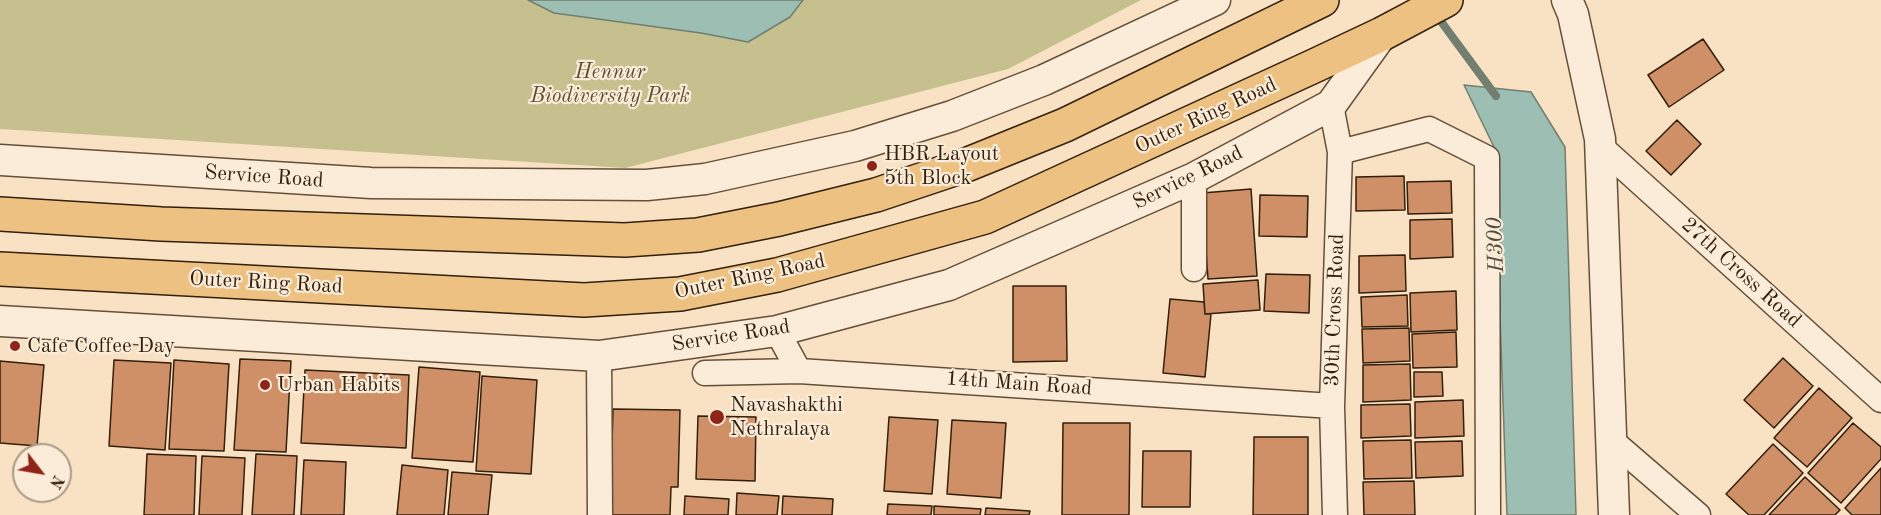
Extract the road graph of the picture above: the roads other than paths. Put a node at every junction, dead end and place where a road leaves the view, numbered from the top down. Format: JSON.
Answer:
{"nodes":[{"id":1,"x":1215,"y":0,"type":"edge"},
{"id":2,"x":1322,"y":0,"type":"edge"},
{"id":3,"x":1446,"y":0,"type":"edge"},
{"id":4,"x":1567,"y":0,"type":"edge"},
{"id":5,"x":1382,"y":34,"type":"junction"},
{"id":6,"x":1331,"y":105,"type":"junction"},
{"id":7,"x":1600,"y":146,"type":"junction"},
{"id":8,"x":1340,"y":152,"type":"junction"},
{"id":9,"x":0,"y":160,"type":"edge"},
{"id":10,"x":1194,"y":178,"type":"junction"},
{"id":11,"x":0,"y":214,"type":"edge"},
{"id":12,"x":0,"y":269,"type":"edge"},
{"id":13,"x":1194,"y":269,"type":"dead end"},
{"id":14,"x":0,"y":321,"type":"edge"},
{"id":15,"x":777,"y":331,"type":"junction"},
{"id":16,"x":599,"y":356,"type":"junction"},
{"id":17,"x":799,"y":371,"type":"junction"},
{"id":18,"x":705,"y":373,"type":"dead end"},
{"id":19,"x":1881,"y":400,"type":"edge"},
{"id":20,"x":1332,"y":406,"type":"junction"},
{"id":21,"x":1611,"y":440,"type":"junction"},
{"id":22,"x":600,"y":515,"type":"edge"},
{"id":23,"x":1335,"y":515,"type":"edge"},
{"id":24,"x":1488,"y":515,"type":"edge"},
{"id":25,"x":1614,"y":515,"type":"edge"},
{"id":26,"x":1698,"y":515,"type":"edge"}],
"edges":[{"from":1,"to":9,"type":"street","name":"Service Road"},
{"from":2,"to":11,"type":"highway"},
{"from":3,"to":5,"type":"highway","name":"Outer Ring Road"},
{"from":4,"to":7,"type":"street"},
{"from":5,"to":6,"type":"street","name":"Service Road"},
{"from":5,"to":12,"type":"highway","name":"Outer Ring Road"},
{"from":6,"to":8,"type":"street","name":"30th Cross Road"},
{"from":6,"to":10,"type":"street","name":"Service Road"},
{"from":7,"to":19,"type":"street","name":"27th Cross Road"},
{"from":7,"to":21,"type":"street"},
{"from":8,"to":20,"type":"street","name":"30th Cross Road"},
{"from":8,"to":24,"type":"street"},
{"from":10,"to":13,"type":"street"},
{"from":10,"to":15,"type":"street","name":"Service Road"},
{"from":14,"to":16,"type":"street","name":"Service Road"},
{"from":15,"to":16,"type":"street","name":"Service Road"},
{"from":15,"to":17,"type":"street"},
{"from":16,"to":22,"type":"street"},
{"from":17,"to":18,"type":"street","name":"14th Main Road"},
{"from":17,"to":20,"type":"street","name":"14th Main Road"},
{"from":20,"to":23,"type":"street","name":"30th Cross Road"},
{"from":21,"to":25,"type":"street"},
{"from":21,"to":26,"type":"street"}]}
